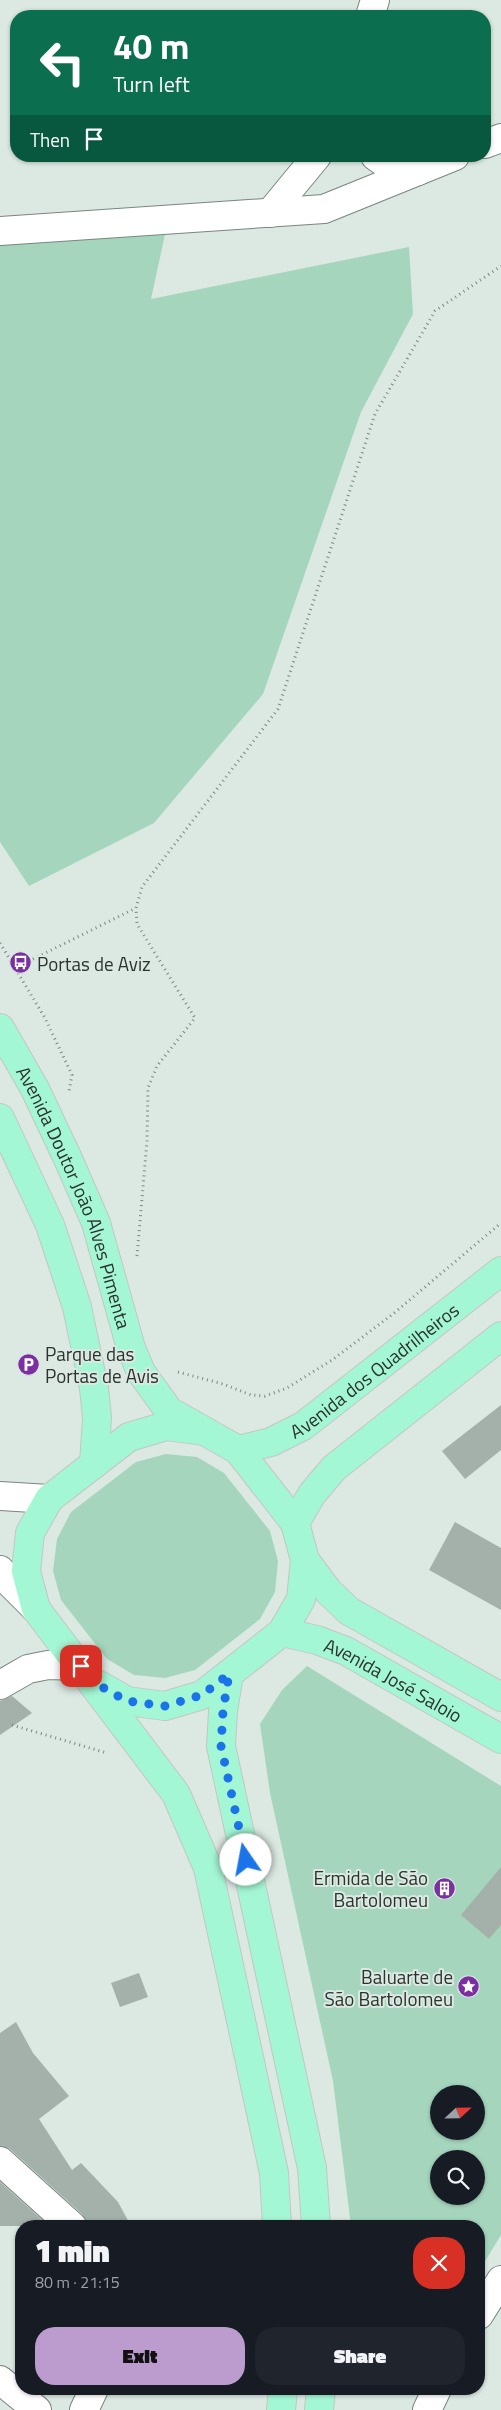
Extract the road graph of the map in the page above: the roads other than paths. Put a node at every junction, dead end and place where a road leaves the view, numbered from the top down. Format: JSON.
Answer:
{"nodes":[{"id":1,"x":313,"y":162,"type":"edge"},
{"id":2,"x":383,"y":162,"type":"edge"},
{"id":3,"x":440,"y":162,"type":"edge"},
{"id":4,"x":418,"y":171,"type":"junction"},
{"id":5,"x":270,"y":212,"type":"junction"},
{"id":6,"x":0,"y":231,"type":"edge"},
{"id":7,"x":0,"y":1028,"type":"edge"},
{"id":8,"x":0,"y":1118,"type":"edge"},
{"id":9,"x":501,"y":1272,"type":"edge"},
{"id":10,"x":501,"y":1336,"type":"edge"},
{"id":11,"x":204,"y":1431,"type":"junction"},
{"id":12,"x":238,"y":1450,"type":"junction"},
{"id":13,"x":94,"y":1464,"type":"junction"},
{"id":14,"x":0,"y":1496,"type":"edge"},
{"id":15,"x":49,"y":1500,"type":"junction"},
{"id":16,"x":295,"y":1523,"type":"junction"},
{"id":17,"x":305,"y":1560,"type":"junction"},
{"id":18,"x":0,"y":1570,"type":"edge"},
{"id":19,"x":36,"y":1609,"type":"junction"},
{"id":20,"x":282,"y":1632,"type":"junction"},
{"id":21,"x":87,"y":1674,"type":"junction"},
{"id":22,"x":229,"y":1674,"type":"junction"},
{"id":23,"x":0,"y":1685,"type":"edge"},
{"id":24,"x":501,"y":1697,"type":"edge"},
{"id":25,"x":501,"y":1739,"type":"edge"},
{"id":26,"x":0,"y":2161,"type":"edge"},
{"id":27,"x":65,"y":2220,"type":"edge"},
{"id":28,"x":277,"y":2220,"type":"edge"},
{"id":29,"x":316,"y":2220,"type":"edge"},
{"id":30,"x":501,"y":2280,"type":"edge"},
{"id":31,"x":485,"y":2305,"type":"edge"},
{"id":32,"x":0,"y":2380,"type":"edge"},
{"id":33,"x":15,"y":2392,"type":"edge"},
{"id":34,"x":18,"y":2395,"type":"edge"},
{"id":35,"x":91,"y":2395,"type":"edge"},
{"id":36,"x":282,"y":2395,"type":"edge"},
{"id":37,"x":320,"y":2395,"type":"edge"},
{"id":38,"x":434,"y":2395,"type":"edge"},
{"id":39,"x":37,"y":2410,"type":"edge"},
{"id":40,"x":84,"y":2410,"type":"edge"},
{"id":41,"x":281,"y":2410,"type":"edge"},
{"id":42,"x":319,"y":2410,"type":"edge"},
{"id":43,"x":427,"y":2410,"type":"edge"}],
"edges":[{"from":1,"to":5,"type":"street"},
{"from":2,"to":4,"type":"street"},
{"from":3,"to":4,"type":"street"},
{"from":4,"to":5,"type":"street"},
{"from":5,"to":6,"type":"street"},
{"from":7,"to":11,"type":"main road","name":"Avenida Doutor João Alves Pimenta"},
{"from":8,"to":13,"type":"main road","name":"Avenida Doutor João Alves Pimenta"},
{"from":9,"to":12,"type":"main road","name":"Avenida dos Quadrilheiros"},
{"from":10,"to":16,"type":"main road"},
{"from":11,"to":12,"type":"main road","name":"Avenida Doutor João Alves Pimenta"},
{"from":11,"to":13,"type":"main road"},
{"from":12,"to":16,"type":"main road"},
{"from":13,"to":15,"type":"main road"},
{"from":14,"to":15,"type":"street"},
{"from":15,"to":19,"type":"main road"},
{"from":16,"to":17,"type":"main road"},
{"from":17,"to":20,"type":"main road"},
{"from":17,"to":24,"type":"main road","name":"Avenida José Saloio"},
{"from":18,"to":19,"type":"street"},
{"from":19,"to":21,"type":"main road"},
{"from":20,"to":22,"type":"main road"},
{"from":20,"to":25,"type":"main road","name":"Avenida José Saloio"},
{"from":21,"to":22,"type":"main road"},
{"from":21,"to":23,"type":"street"},
{"from":21,"to":28,"type":"main road"},
{"from":22,"to":29,"type":"main road"},
{"from":26,"to":27,"type":"street"},
{"from":30,"to":31,"type":"street"},
{"from":32,"to":33,"type":"street"},
{"from":34,"to":39,"type":"street"},
{"from":35,"to":40,"type":"street"},
{"from":36,"to":41,"type":"main road"},
{"from":37,"to":42,"type":"main road"},
{"from":38,"to":43,"type":"street"}]}
